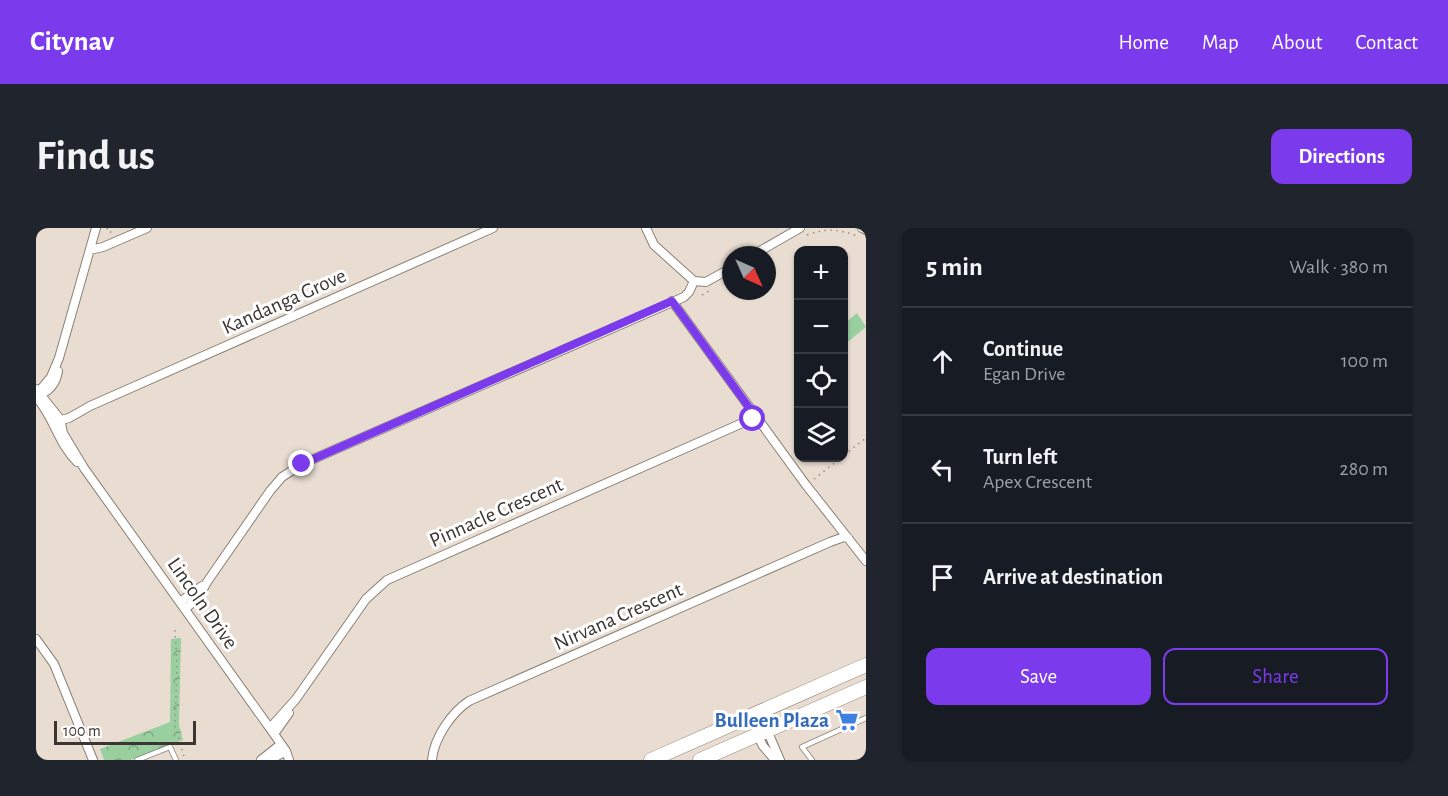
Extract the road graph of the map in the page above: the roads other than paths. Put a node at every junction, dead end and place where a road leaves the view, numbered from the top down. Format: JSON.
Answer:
{"nodes":[{"id":1,"x":96,"y":228,"type":"edge"},
{"id":2,"x":147,"y":228,"type":"edge"},
{"id":3,"x":493,"y":228,"type":"edge"},
{"id":4,"x":646,"y":228,"type":"edge"},
{"id":5,"x":862,"y":228,"type":"edge"},
{"id":6,"x":802,"y":232,"type":"edge"},
{"id":7,"x":864,"y":234,"type":"edge"},
{"id":8,"x":772,"y":246,"type":"edge"},
{"id":9,"x":90,"y":250,"type":"junction"},
{"id":10,"x":722,"y":273,"type":"edge"},
{"id":11,"x":694,"y":281,"type":"junction"},
{"id":12,"x":672,"y":301,"type":"junction"},
{"id":13,"x":37,"y":394,"type":"edge"},
{"id":14,"x":756,"y":417,"type":"junction"},
{"id":15,"x":58,"y":420,"type":"junction"},
{"id":16,"x":848,"y":538,"type":"junction"},
{"id":17,"x":866,"y":561,"type":"edge"},
{"id":18,"x":182,"y":606,"type":"junction"},
{"id":19,"x":36,"y":639,"type":"edge"},
{"id":20,"x":866,"y":665,"type":"edge"},
{"id":21,"x":866,"y":687,"type":"edge"},
{"id":22,"x":755,"y":714,"type":"junction"},
{"id":23,"x":864,"y":720,"type":"edge"},
{"id":24,"x":272,"y":731,"type":"junction"},
{"id":25,"x":762,"y":732,"type":"junction"},
{"id":26,"x":285,"y":752,"type":"edge"},
{"id":27,"x":93,"y":760,"type":"edge"},
{"id":28,"x":137,"y":760,"type":"edge"},
{"id":29,"x":176,"y":760,"type":"edge"},
{"id":30,"x":261,"y":760,"type":"edge"},
{"id":31,"x":270,"y":760,"type":"edge"},
{"id":32,"x":432,"y":760,"type":"edge"},
{"id":33,"x":651,"y":760,"type":"edge"},
{"id":34,"x":700,"y":760,"type":"edge"},
{"id":35,"x":775,"y":760,"type":"edge"},
{"id":36,"x":780,"y":760,"type":"edge"},
{"id":37,"x":812,"y":760,"type":"edge"}],
"edges":[{"from":1,"to":9,"type":"street"},
{"from":2,"to":9,"type":"street"},
{"from":3,"to":15,"type":"street","name":"Kandanga Grove"},
{"from":4,"to":11,"type":"street"},
{"from":5,"to":7,"type":"street"},
{"from":6,"to":8,"type":"street"},
{"from":9,"to":13,"type":"street"},
{"from":10,"to":11,"type":"street"},
{"from":11,"to":12,"type":"street"},
{"from":12,"to":14,"type":"street"},
{"from":12,"to":18,"type":"street"},
{"from":13,"to":15,"type":"street","name":"Lincoln Drive"},
{"from":14,"to":16,"type":"street"},
{"from":14,"to":24,"type":"street","name":"Pinnacle Crescent"},
{"from":15,"to":18,"type":"street","name":"Lincoln Drive"},
{"from":16,"to":17,"type":"street"},
{"from":16,"to":32,"type":"street","name":"Nirvana Crescent"},
{"from":18,"to":24,"type":"street","name":"Lincoln Drive"},
{"from":19,"to":27,"type":"street"},
{"from":20,"to":22,"type":"main road"},
{"from":21,"to":25,"type":"main road"},
{"from":22,"to":25,"type":"main road"},
{"from":22,"to":33,"type":"main road"},
{"from":23,"to":37,"type":"lane"},
{"from":24,"to":26,"type":"street","name":"Lincoln Drive"},
{"from":25,"to":34,"type":"main road"},
{"from":25,"to":35,"type":"street"},
{"from":25,"to":36,"type":"street"},
{"from":26,"to":30,"type":"street"},
{"from":26,"to":31,"type":"street"},
{"from":28,"to":29,"type":"lane"}]}
